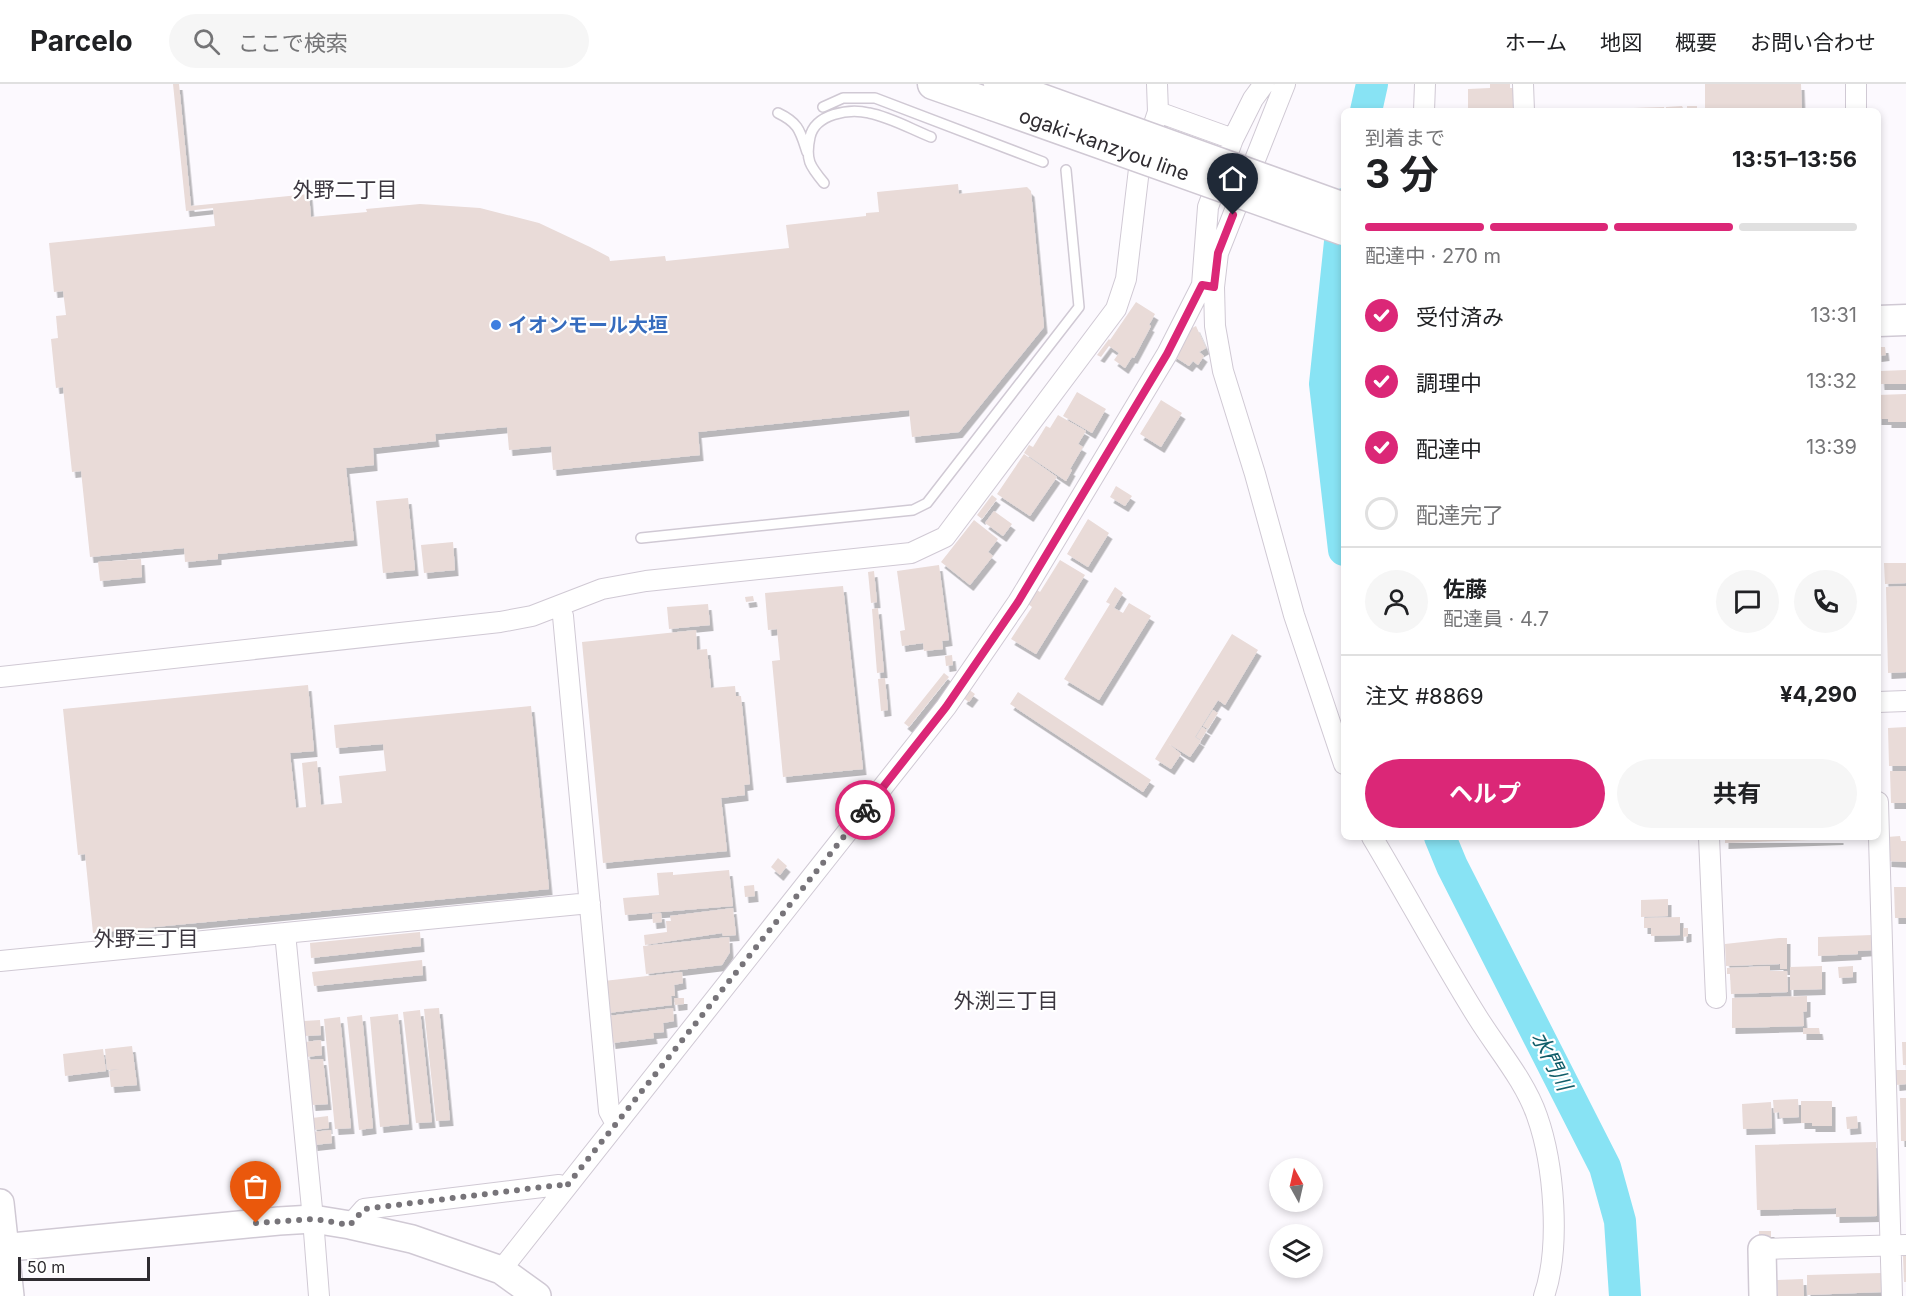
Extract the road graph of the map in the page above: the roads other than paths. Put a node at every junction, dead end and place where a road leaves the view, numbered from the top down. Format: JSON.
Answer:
{"nodes":[{"id":1,"x":933,"y":84,"type":"edge"},
{"id":2,"x":1157,"y":84,"type":"edge"},
{"id":3,"x":1264,"y":84,"type":"edge"},
{"id":4,"x":1285,"y":84,"type":"edge"},
{"id":5,"x":1425,"y":84,"type":"edge"},
{"id":6,"x":1523,"y":84,"type":"edge"},
{"id":7,"x":1856,"y":84,"type":"edge"},
{"id":8,"x":996,"y":95,"type":"edge"},
{"id":9,"x":823,"y":107,"type":"dead end"},
{"id":10,"x":1424,"y":108,"type":"edge"},
{"id":11,"x":1524,"y":108,"type":"edge"},
{"id":12,"x":1856,"y":108,"type":"edge"},
{"id":13,"x":1158,"y":112,"type":"junction"},
{"id":14,"x":778,"y":113,"type":"dead end"},
{"id":15,"x":931,"y":137,"type":"dead end"},
{"id":16,"x":1233,"y":139,"type":"junction"},
{"id":17,"x":807,"y":152,"type":"junction"},
{"id":18,"x":1043,"y":162,"type":"dead end"},
{"id":19,"x":1066,"y":170,"type":"dead end"},
{"id":20,"x":824,"y":183,"type":"dead end"},
{"id":21,"x":1341,"y":207,"type":"edge"},
{"id":22,"x":1341,"y":229,"type":"edge"},
{"id":23,"x":1208,"y":286,"type":"junction"},
{"id":24,"x":1906,"y":300,"type":"edge"},
{"id":25,"x":1881,"y":301,"type":"edge"},
{"id":26,"x":1906,"y":320,"type":"edge"},
{"id":27,"x":1881,"y":321,"type":"edge"},
{"id":28,"x":641,"y":538,"type":"dead end"},
{"id":29,"x":558,"y":606,"type":"junction"},
{"id":30,"x":0,"y":676,"type":"edge"},
{"id":31,"x":1906,"y":701,"type":"edge"},
{"id":32,"x":1881,"y":702,"type":"edge"},
{"id":33,"x":1341,"y":755,"type":"edge"},
{"id":34,"x":1374,"y":840,"type":"edge"},
{"id":35,"x":1709,"y":840,"type":"edge"},
{"id":36,"x":1880,"y":840,"type":"edge"},
{"id":37,"x":590,"y":903,"type":"junction"},
{"id":38,"x":285,"y":933,"type":"junction"},
{"id":39,"x":0,"y":961,"type":"edge"},
{"id":40,"x":1716,"y":998,"type":"dead end"},
{"id":41,"x":616,"y":1125,"type":"junction"},
{"id":42,"x":565,"y":1188,"type":"junction"},
{"id":43,"x":0,"y":1203,"type":"edge"},
{"id":44,"x":314,"y":1219,"type":"junction"},
{"id":45,"x":350,"y":1225,"type":"junction"},
{"id":46,"x":1898,"y":1246,"type":"edge"},
{"id":47,"x":2,"y":1247,"type":"edge"},
{"id":48,"x":1762,"y":1249,"type":"joint"},
{"id":49,"x":501,"y":1270,"type":"junction"},
{"id":50,"x":10,"y":1296,"type":"edge"},
{"id":51,"x":319,"y":1296,"type":"edge"},
{"id":52,"x":537,"y":1296,"type":"edge"},
{"id":53,"x":1544,"y":1296,"type":"edge"},
{"id":54,"x":1763,"y":1296,"type":"edge"},
{"id":55,"x":1892,"y":1296,"type":"edge"}],
"edges":[{"from":1,"to":8,"type":"main road","name":"ogaki-kanzyou line"},
{"from":2,"to":13,"type":"street"},
{"from":3,"to":16,"type":"street"},
{"from":4,"to":23,"type":"street"},
{"from":5,"to":10,"type":"street"},
{"from":6,"to":11,"type":"street"},
{"from":7,"to":12,"type":"street"},
{"from":8,"to":21,"type":"main road","name":"ogaki-kanzyou line","bridge":true},
{"from":8,"to":22,"type":"main road","name":"ogaki-kanzyou line","bridge":true},
{"from":9,"to":18,"type":"lane"},
{"from":13,"to":16,"type":"street"},
{"from":13,"to":29,"type":"street"},
{"from":14,"to":17,"type":"lane"},
{"from":15,"to":17,"type":"lane"},
{"from":16,"to":23,"type":"street"},
{"from":17,"to":20,"type":"lane"},
{"from":19,"to":28,"type":"lane"},
{"from":23,"to":33,"type":"street"},
{"from":23,"to":41,"type":"street"},
{"from":24,"to":25,"type":"main road"},
{"from":26,"to":27,"type":"main road"},
{"from":29,"to":30,"type":"street"},
{"from":29,"to":37,"type":"street"},
{"from":31,"to":32,"type":"street"},
{"from":34,"to":53,"type":"street"},
{"from":35,"to":40,"type":"street"},
{"from":36,"to":46,"type":"street"},
{"from":37,"to":38,"type":"street"},
{"from":37,"to":41,"type":"street"},
{"from":38,"to":39,"type":"street"},
{"from":38,"to":44,"type":"street"},
{"from":41,"to":42,"type":"street"},
{"from":42,"to":45,"type":"street"},
{"from":42,"to":49,"type":"street"},
{"from":43,"to":47,"type":"street"},
{"from":44,"to":45,"type":"street"},
{"from":44,"to":47,"type":"street"},
{"from":44,"to":51,"type":"street"},
{"from":45,"to":49,"type":"street"},
{"from":46,"to":48,"type":"street"},
{"from":46,"to":55,"type":"street"},
{"from":47,"to":50,"type":"street"},
{"from":48,"to":54,"type":"street"},
{"from":49,"to":52,"type":"street"}]}
